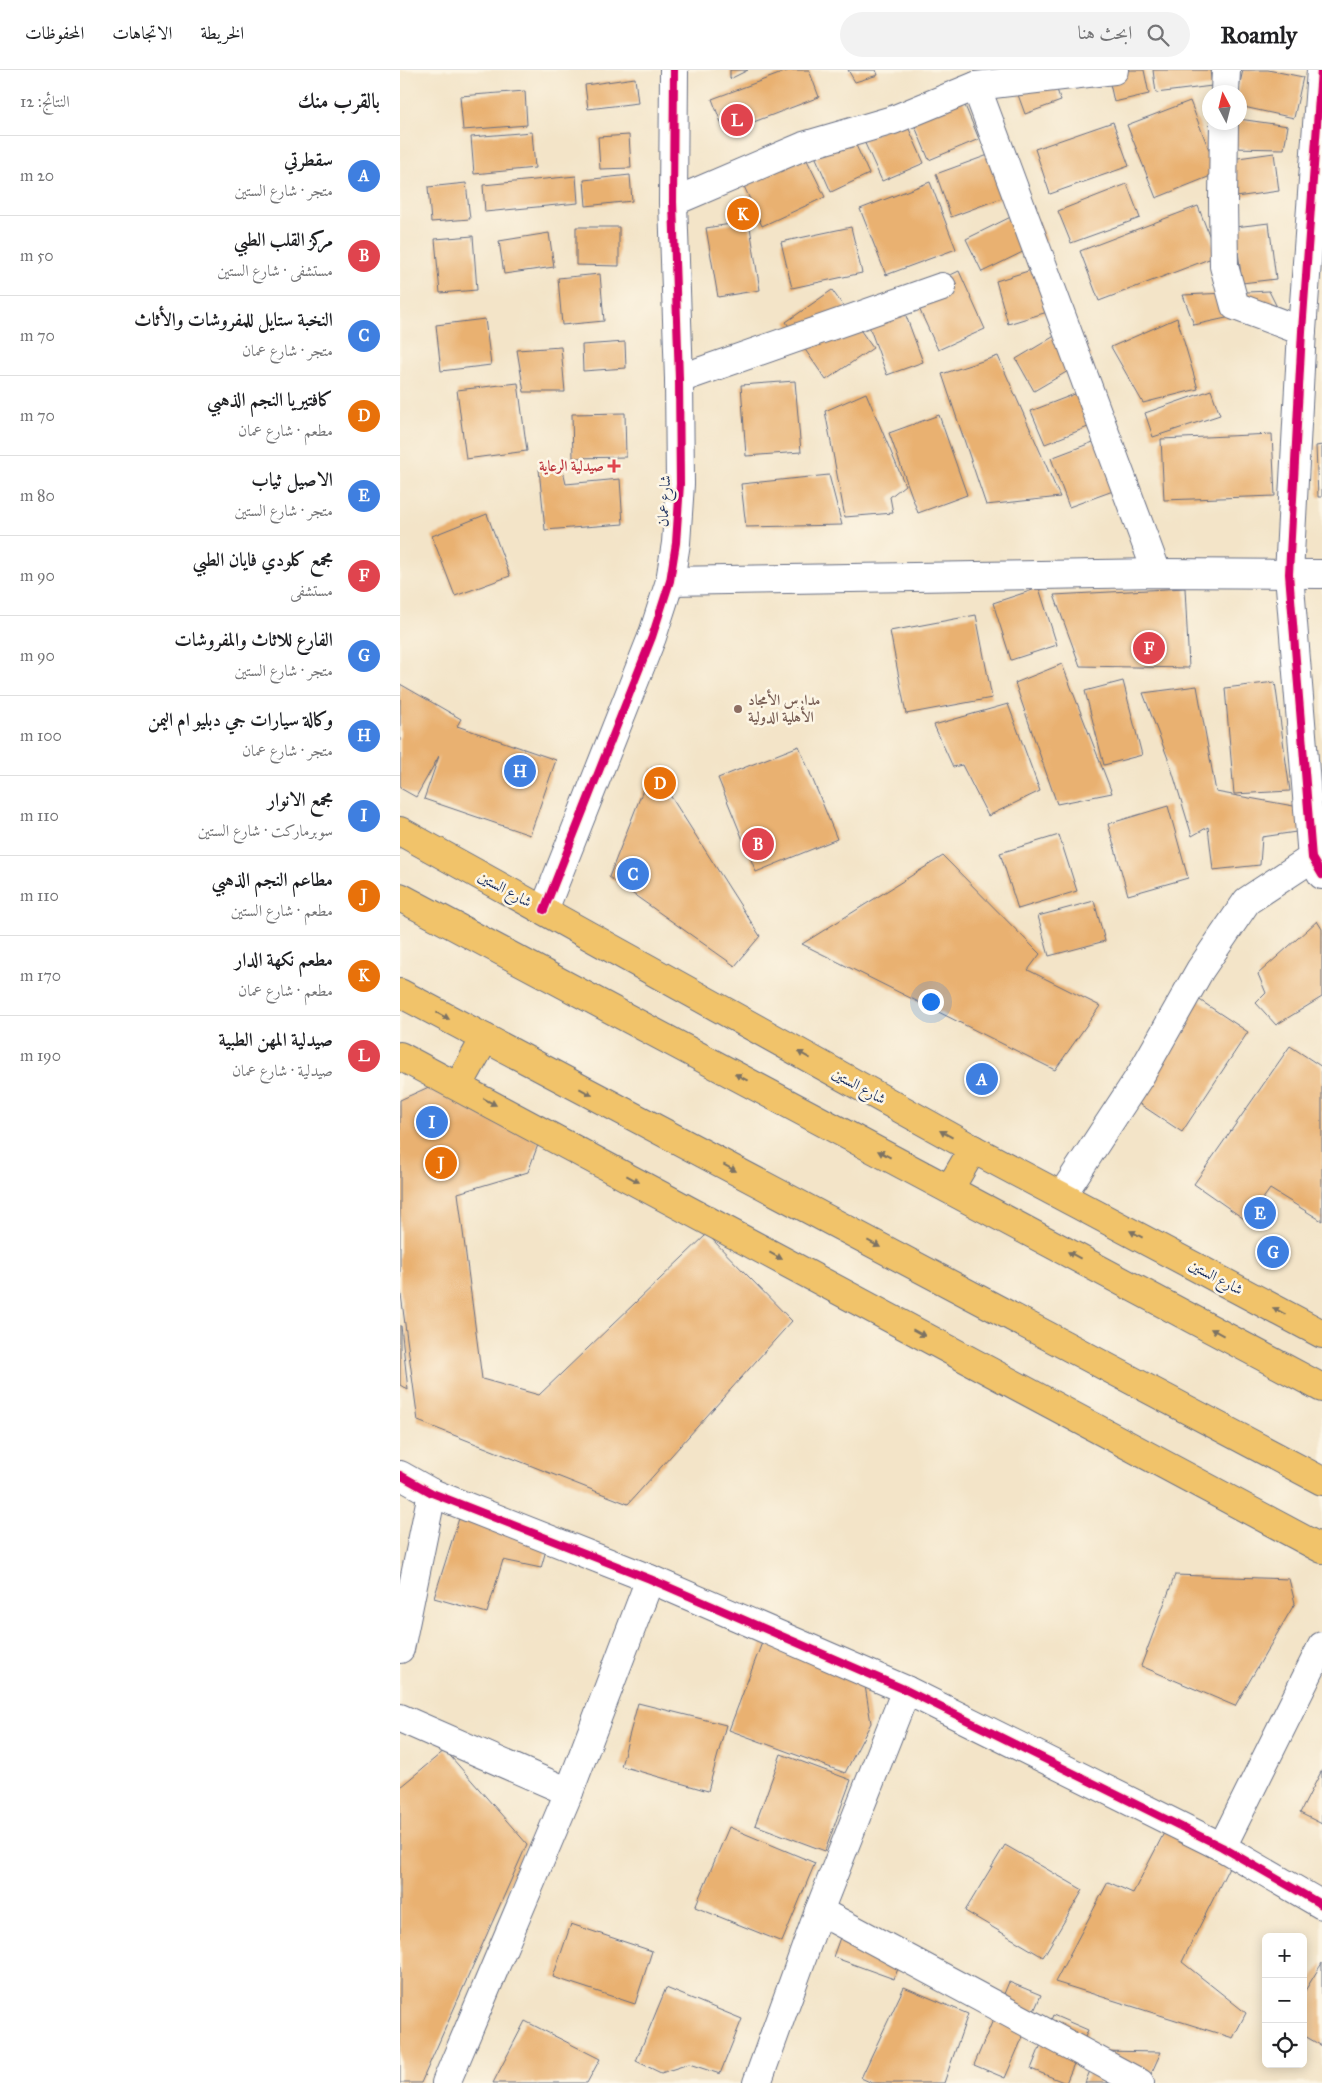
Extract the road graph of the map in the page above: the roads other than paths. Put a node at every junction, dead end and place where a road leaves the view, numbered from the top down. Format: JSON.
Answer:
{"nodes":[{"id":1,"x":674,"y":70,"type":"edge"},
{"id":2,"x":1114,"y":70,"type":"edge"},
{"id":3,"x":1226,"y":70,"type":"edge"},
{"id":4,"x":1321,"y":70,"type":"edge"},
{"id":5,"x":1225,"y":85,"type":"edge"},
{"id":6,"x":976,"y":86,"type":"junction"},
{"id":7,"x":1224,"y":130,"type":"edge"},
{"id":8,"x":673,"y":202,"type":"junction"},
{"id":9,"x":942,"y":287,"type":"dead end"},
{"id":10,"x":1302,"y":331,"type":"junction"},
{"id":11,"x":679,"y":379,"type":"junction"},
{"id":12,"x":1158,"y":573,"type":"junction"},
{"id":13,"x":1289,"y":574,"type":"junction"},
{"id":14,"x":1322,"y":574,"type":"edge"},
{"id":15,"x":670,"y":582,"type":"junction"},
{"id":16,"x":400,"y":831,"type":"edge"},
{"id":17,"x":1319,"y":863,"type":"edge"},
{"id":18,"x":400,"y":897,"type":"edge"},
{"id":19,"x":544,"y":910,"type":"junction"},
{"id":20,"x":400,"y":993,"type":"edge"},
{"id":21,"x":485,"y":1038,"type":"junction"},
{"id":22,"x":400,"y":1056,"type":"edge"},
{"id":23,"x":459,"y":1085,"type":"junction"},
{"id":24,"x":973,"y":1149,"type":"junction"},
{"id":25,"x":950,"y":1188,"type":"junction"},
{"id":26,"x":1062,"y":1195,"type":"junction"},
{"id":27,"x":1322,"y":1334,"type":"edge"},
{"id":28,"x":1322,"y":1388,"type":"edge"},
{"id":29,"x":400,"y":1475,"type":"edge"},
{"id":30,"x":1322,"y":1481,"type":"edge"},
{"id":31,"x":432,"y":1493,"type":"junction"},
{"id":32,"x":1322,"y":1549,"type":"edge"},
{"id":33,"x":650,"y":1579,"type":"junction"},
{"id":34,"x":1322,"y":1646,"type":"edge"},
{"id":35,"x":400,"y":1649,"type":"edge"},
{"id":36,"x":906,"y":1690,"type":"junction"},
{"id":37,"x":400,"y":1718,"type":"edge"},
{"id":38,"x":569,"y":1792,"type":"junction"},
{"id":39,"x":1222,"y":1847,"type":"junction"},
{"id":40,"x":1322,"y":1905,"type":"edge"},
{"id":41,"x":819,"y":1911,"type":"junction"},
{"id":42,"x":446,"y":2083,"type":"edge"},
{"id":43,"x":757,"y":2083,"type":"edge"},
{"id":44,"x":1140,"y":2083,"type":"edge"}],
"edges":[{"from":1,"to":8,"type":"street","name":"شارع عمان"},
{"from":2,"to":6,"type":"street"},
{"from":3,"to":5,"type":"street"},
{"from":4,"to":10,"type":"street"},
{"from":6,"to":8,"type":"street"},
{"from":6,"to":12,"type":"street"},
{"from":7,"to":10,"type":"street"},
{"from":8,"to":11,"type":"street","name":"شارع عمان"},
{"from":9,"to":11,"type":"street"},
{"from":10,"to":13,"type":"street"},
{"from":11,"to":15,"type":"street","name":"شارع عمان"},
{"from":12,"to":13,"type":"street"},
{"from":12,"to":15,"type":"street"},
{"from":13,"to":14,"type":"street"},
{"from":13,"to":17,"type":"street"},
{"from":15,"to":19,"type":"street","name":"شارع عمان"},
{"from":16,"to":19,"type":"main road","name":"شارع الستين"},
{"from":17,"to":26,"type":"street"},
{"from":25,"to":18,"type":"main road","one_way":true},
{"from":24,"to":19,"type":"main road","name":"شارع الستين","one_way":true},
{"from":20,"to":21,"type":"main road","one_way":true},
{"from":21,"to":23,"type":"main road"},
{"from":21,"to":30,"type":"main road","one_way":true},
{"from":22,"to":23,"type":"main road"},
{"from":23,"to":32,"type":"main road","one_way":true},
{"from":24,"to":25,"type":"main road"},
{"from":24,"to":26,"type":"main road","name":"شارع الستين"},
{"from":28,"to":25,"type":"main road","one_way":true},
{"from":27,"to":26,"type":"main road","name":"شارع الستين","one_way":true},
{"from":29,"to":31,"type":"street"},
{"from":31,"to":33,"type":"street"},
{"from":31,"to":35,"type":"street"},
{"from":33,"to":36,"type":"street"},
{"from":33,"to":38,"type":"street"},
{"from":34,"to":39,"type":"street"},
{"from":36,"to":39,"type":"street"},
{"from":36,"to":41,"type":"street"},
{"from":37,"to":38,"type":"street"},
{"from":38,"to":42,"type":"street"},
{"from":39,"to":40,"type":"street"},
{"from":41,"to":43,"type":"street"},
{"from":41,"to":44,"type":"street"}]}
